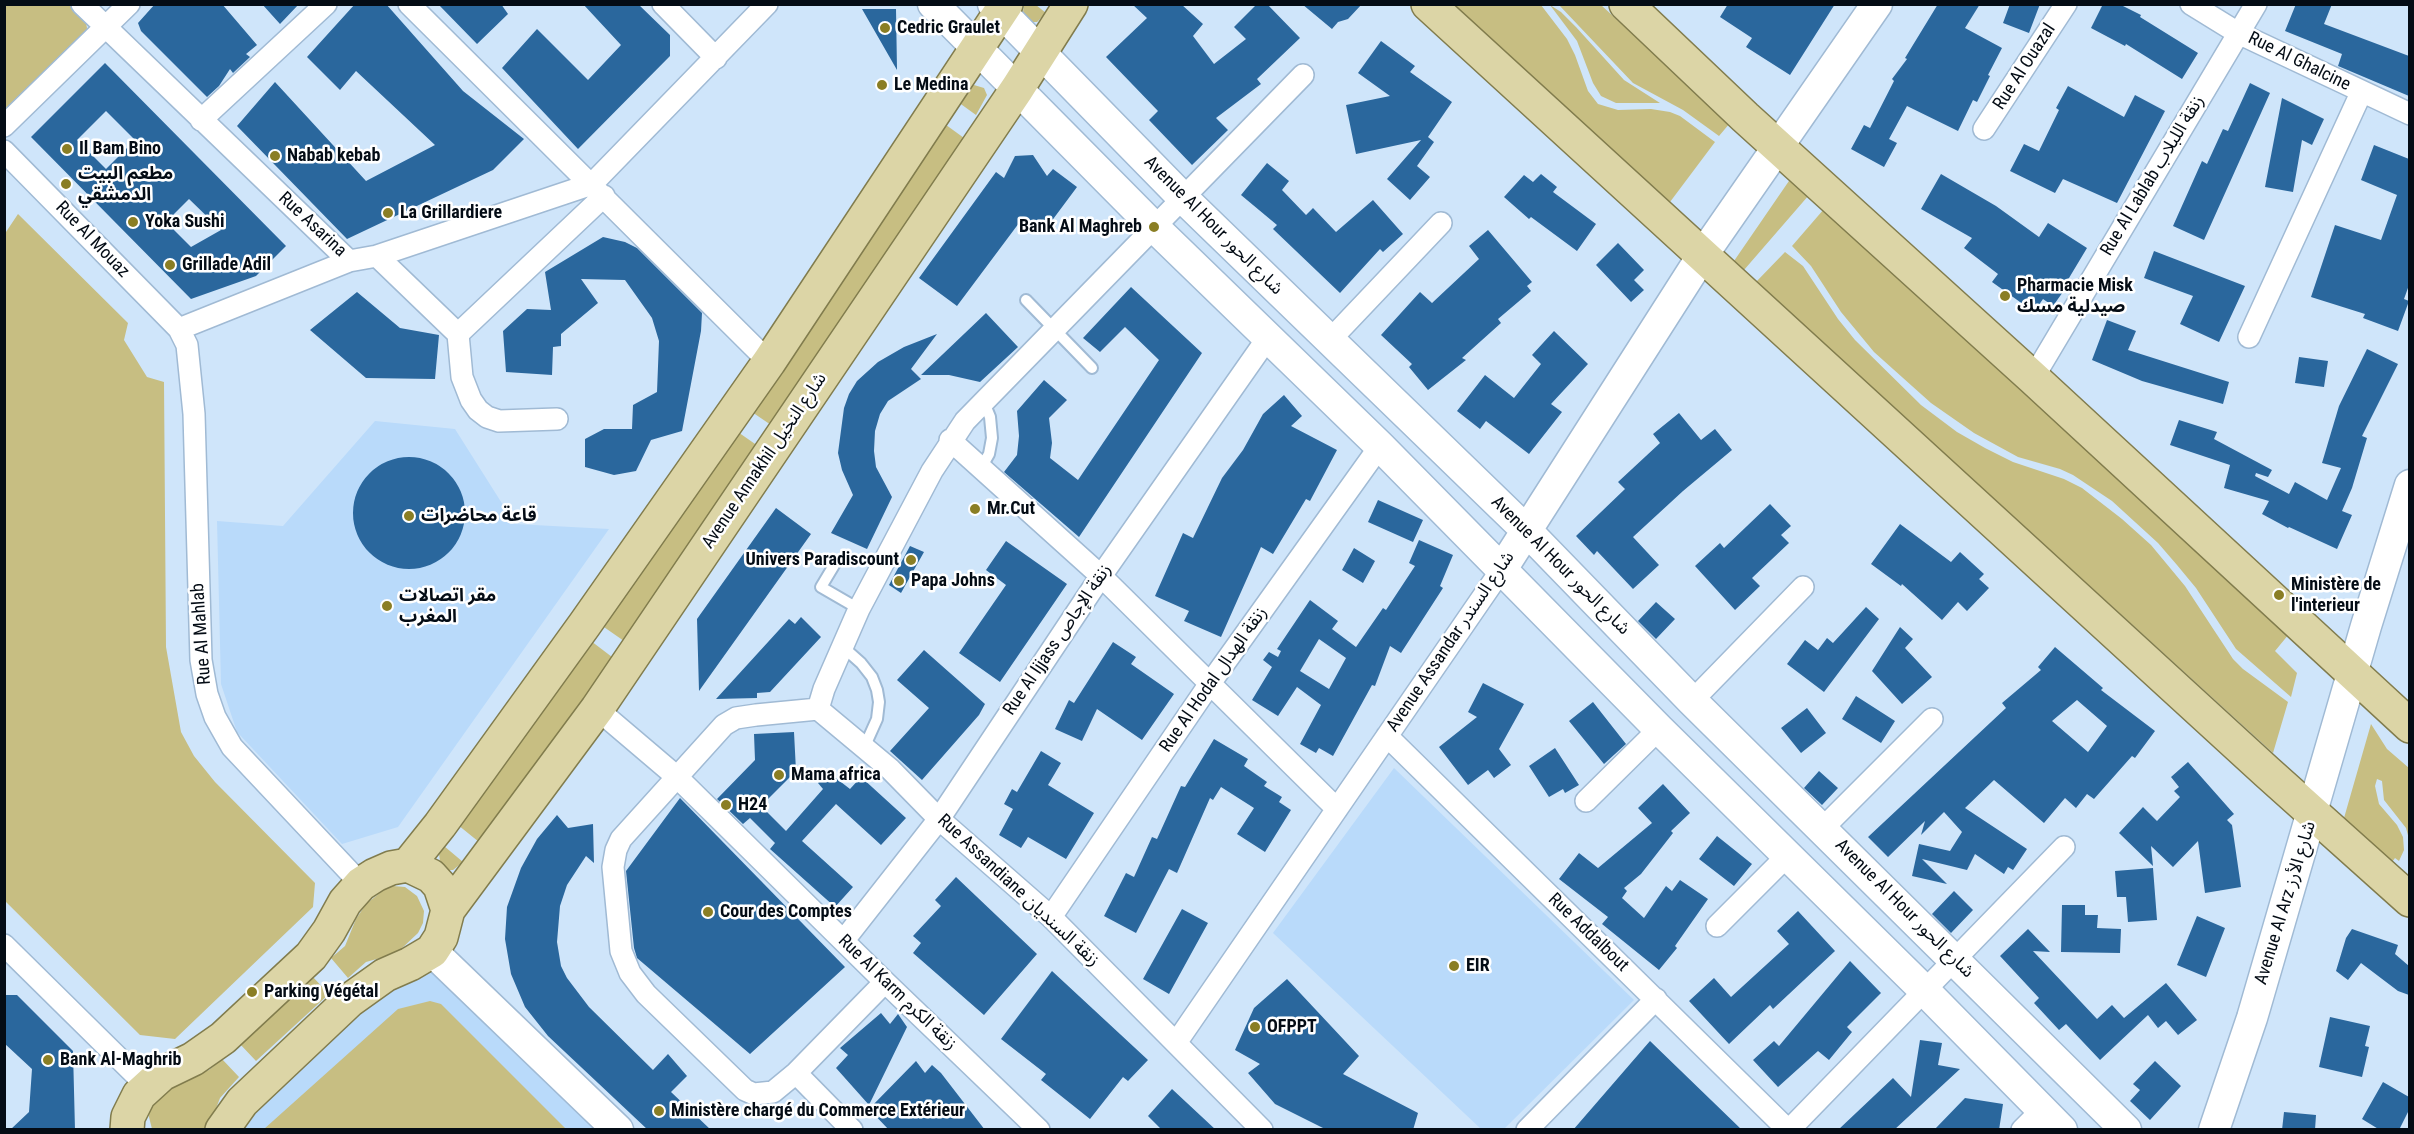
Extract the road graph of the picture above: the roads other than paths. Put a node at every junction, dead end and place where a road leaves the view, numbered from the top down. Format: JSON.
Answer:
{"nodes":[{"id":1,"x":82,"y":4,"type":"edge"},
{"id":2,"x":129,"y":4,"type":"edge"},
{"id":3,"x":326,"y":4,"type":"edge"},
{"id":4,"x":410,"y":4,"type":"edge"},
{"id":5,"x":663,"y":4,"type":"edge"},
{"id":6,"x":767,"y":4,"type":"edge"},
{"id":7,"x":933,"y":4,"type":"edge"},
{"id":8,"x":1071,"y":4,"type":"edge"},
{"id":9,"x":1428,"y":4,"type":"edge"},
{"id":10,"x":1626,"y":4,"type":"edge"},
{"id":11,"x":1877,"y":4,"type":"edge"},
{"id":12,"x":2066,"y":4,"type":"edge"},
{"id":13,"x":2192,"y":4,"type":"edge"},
{"id":14,"x":2256,"y":4,"type":"edge"},
{"id":15,"x":1000,"y":7,"type":"edge"},
{"id":16,"x":105,"y":27,"type":"junction"},
{"id":17,"x":2238,"y":33,"type":"junction"},
{"id":18,"x":976,"y":49,"type":"junction"},
{"id":19,"x":1040,"y":54,"type":"junction"},
{"id":20,"x":716,"y":58,"type":"junction"},
{"id":21,"x":1303,"y":75,"type":"dead end"},
{"id":22,"x":1017,"y":89,"type":"junction"},
{"id":23,"x":2361,"y":93,"type":"junction"},
{"id":24,"x":2409,"y":114,"type":"edge"},
{"id":25,"x":201,"y":120,"type":"junction"},
{"id":26,"x":4,"y":126,"type":"edge"},
{"id":27,"x":1984,"y":129,"type":"dead end"},
{"id":28,"x":1777,"y":146,"type":"junction"},
{"id":29,"x":4,"y":151,"type":"edge"},
{"id":30,"x":598,"y":190,"type":"junction"},
{"id":31,"x":1182,"y":197,"type":"junction"},
{"id":32,"x":1440,"y":223,"type":"dead end"},
{"id":33,"x":1154,"y":226,"type":"junction"},
{"id":34,"x":377,"y":256,"type":"junction"},
{"id":35,"x":1702,"y":256,"type":"junction"},
{"id":36,"x":349,"y":261,"type":"junction"},
{"id":37,"x":1026,"y":300,"type":"dead end"},
{"id":38,"x":1055,"y":327,"type":"junction"},
{"id":39,"x":178,"y":329,"type":"junction"},
{"id":40,"x":458,"y":334,"type":"junction"},
{"id":41,"x":1269,"y":336,"type":"junction"},
{"id":42,"x":2249,"y":337,"type":"dead end"},
{"id":43,"x":1329,"y":341,"type":"junction"},
{"id":44,"x":769,"y":363,"type":"junction"},
{"id":45,"x":1092,"y":368,"type":"dead end"},
{"id":46,"x":2033,"y":378,"type":"junction"},
{"id":47,"x":983,"y":400,"type":"junction"},
{"id":48,"x":557,"y":419,"type":"dead end"},
{"id":49,"x":950,"y":440,"type":"junction"},
{"id":50,"x":1380,"y":446,"type":"junction"},
{"id":51,"x":981,"y":468,"type":"junction"},
{"id":52,"x":2407,"y":502,"type":"edge"},
{"id":53,"x":1527,"y":531,"type":"junction"},
{"id":54,"x":836,"y":562,"type":"dead end"},
{"id":55,"x":1502,"y":569,"type":"junction"},
{"id":56,"x":1101,"y":576,"type":"junction"},
{"id":57,"x":1803,"y":587,"type":"dead end"},
{"id":58,"x":859,"y":609,"type":"junction"},
{"id":59,"x":843,"y":647,"type":"junction"},
{"id":60,"x":2353,"y":674,"type":"junction"},
{"id":61,"x":1211,"y":682,"type":"junction"},
{"id":62,"x":1692,"y":701,"type":"junction"},
{"id":63,"x":597,"y":709,"type":"junction"},
{"id":64,"x":818,"y":709,"type":"junction"},
{"id":65,"x":1932,"y":719,"type":"dead end"},
{"id":66,"x":2409,"y":726,"type":"edge"},
{"id":67,"x":1659,"y":729,"type":"junction"},
{"id":68,"x":1387,"y":736,"type":"junction"},
{"id":69,"x":864,"y":748,"type":"junction"},
{"id":70,"x":677,"y":777,"type":"junction"},
{"id":71,"x":1586,"y":801,"type":"dead end"},
{"id":72,"x":1337,"y":809,"type":"junction"},
{"id":73,"x":2313,"y":813,"type":"junction"},
{"id":74,"x":939,"y":819,"type":"junction"},
{"id":75,"x":1823,"y":828,"type":"junction"},
{"id":76,"x":2064,"y":847,"type":"dead end"},
{"id":77,"x":1788,"y":855,"type":"junction"},
{"id":78,"x":408,"y":865,"type":"junction"},
{"id":79,"x":361,"y":884,"type":"junction"},
{"id":80,"x":2409,"y":900,"type":"edge"},
{"id":81,"x":448,"y":910,"type":"junction"},
{"id":82,"x":1051,"y":917,"type":"junction"},
{"id":83,"x":1717,"y":926,"type":"dead end"},
{"id":84,"x":844,"y":940,"type":"junction"},
{"id":85,"x":4,"y":945,"type":"edge"},
{"id":86,"x":432,"y":951,"type":"junction"},
{"id":87,"x":1953,"y":958,"type":"junction"},
{"id":88,"x":885,"y":982,"type":"junction"},
{"id":89,"x":1924,"y":990,"type":"junction"},
{"id":90,"x":1656,"y":999,"type":"junction"},
{"id":91,"x":1176,"y":1043,"type":"junction"},
{"id":92,"x":796,"y":1073,"type":"junction"},
{"id":93,"x":147,"y":1086,"type":"junction"},
{"id":94,"x":2042,"y":1123,"type":"edge"},
{"id":95,"x":127,"y":1129,"type":"edge"},
{"id":96,"x":222,"y":1130,"type":"edge"},
{"id":97,"x":618,"y":1130,"type":"edge"},
{"id":98,"x":852,"y":1130,"type":"edge"},
{"id":99,"x":1039,"y":1130,"type":"edge"},
{"id":100,"x":1262,"y":1130,"type":"edge"},
{"id":101,"x":1527,"y":1130,"type":"edge"},
{"id":102,"x":1789,"y":1130,"type":"edge"},
{"id":103,"x":2126,"y":1130,"type":"edge"},
{"id":104,"x":2214,"y":1130,"type":"edge"}],
"edges":[{"from":1,"to":16,"type":"street","name":"Rue Asarina"},
{"from":2,"to":16,"type":"street"},
{"from":3,"to":25,"type":"street"},
{"from":4,"to":30,"type":"street"},
{"from":5,"to":20,"type":"street"},
{"from":6,"to":20,"type":"street"},
{"from":7,"to":18,"type":"street"},
{"from":8,"to":19,"type":"main road","name":"Avenue Annakhil شارع النخيل"},
{"from":9,"to":35,"type":"main road"},
{"from":10,"to":28,"type":"main road"},
{"from":11,"to":28,"type":"street","name":"Avenue Assandar شارع السندر"},
{"from":12,"to":27,"type":"street","name":"Rue Al Ouazal"},
{"from":13,"to":17,"type":"street","name":"Rue Al Ghalcine"},
{"from":14,"to":17,"type":"street","name":"Rue Al Lablab زنقة اللبلاب"},
{"from":15,"to":18,"type":"main road"},
{"from":15,"to":19,"type":"street","name":"Avenue Al Hour شارع الحور"},
{"from":16,"to":25,"type":"street","name":"Rue Asarina"},
{"from":16,"to":26,"type":"street"},
{"from":17,"to":23,"type":"street","name":"Rue Al Ghalcine"},
{"from":17,"to":46,"type":"street","name":"Rue Al Lablab زنقة اللبلاب"},
{"from":18,"to":22,"type":"street"},
{"from":18,"to":44,"type":"main road"},
{"from":19,"to":22,"type":"main road","name":"Avenue Annakhil شارع النخيل"},
{"from":19,"to":31,"type":"street","name":"Avenue Al Hour شارع الحور"},
{"from":20,"to":30,"type":"street"},
{"from":21,"to":31,"type":"street"},
{"from":22,"to":33,"type":"street"},
{"from":22,"to":63,"type":"main road","name":"Avenue Annakhil شارع النخيل"},
{"from":23,"to":24,"type":"street","name":"Rue Al Ghalcine"},
{"from":23,"to":42,"type":"street"},
{"from":25,"to":36,"type":"street","name":"Rue Asarina"},
{"from":28,"to":35,"type":"street","name":"Avenue Assandar شارع السندر"},
{"from":28,"to":46,"type":"main road"},
{"from":29,"to":39,"type":"street","name":"Rue Al Mouaz"},
{"from":30,"to":34,"type":"street","name":"Rue Asarina"},
{"from":30,"to":40,"type":"street"},
{"from":30,"to":44,"type":"street"},
{"from":31,"to":33,"type":"street"},
{"from":31,"to":43,"type":"street","name":"Avenue Al Hour شارع الحور"},
{"from":32,"to":43,"type":"street"},
{"from":33,"to":38,"type":"street"},
{"from":33,"to":41,"type":"street"},
{"from":34,"to":36,"type":"street","name":"Rue Asarina"},
{"from":34,"to":40,"type":"street"},
{"from":35,"to":53,"type":"street","name":"Avenue Assandar شارع السندر"},
{"from":35,"to":73,"type":"main road"},
{"from":36,"to":39,"type":"street"},
{"from":37,"to":38,"type":"lane"},
{"from":38,"to":45,"type":"lane"},
{"from":38,"to":47,"type":"street"},
{"from":39,"to":79,"type":"street","name":"Rue Al Mahlab"},
{"from":40,"to":48,"type":"street"},
{"from":41,"to":50,"type":"street"},
{"from":41,"to":56,"type":"street","name":"Rue Al Ijjass زنقة الإجاص"},
{"from":43,"to":53,"type":"street","name":"Avenue Al Hour شارع الحور"},
{"from":44,"to":78,"type":"main road"},
{"from":46,"to":60,"type":"main road"},
{"from":47,"to":49,"type":"street"},
{"from":47,"to":51,"type":"lane"},
{"from":49,"to":51,"type":"street"},
{"from":49,"to":58,"type":"street"},
{"from":50,"to":55,"type":"street"},
{"from":50,"to":61,"type":"street","name":"Rue Al Hodal زنقة الهدال"},
{"from":51,"to":56,"type":"street"},
{"from":52,"to":60,"type":"street","name":"Avenue Al Arz شارع الأرز"},
{"from":53,"to":55,"type":"street","name":"Avenue Assandar شارع السندر"},
{"from":53,"to":62,"type":"street","name":"Avenue Al Hour شارع الحور"},
{"from":54,"to":58,"type":"lane"},
{"from":55,"to":67,"type":"street"},
{"from":55,"to":68,"type":"street","name":"Avenue Assandar شارع السندر"},
{"from":56,"to":61,"type":"street"},
{"from":56,"to":74,"type":"street","name":"Rue Al Ijjass زنقة الإجاص"},
{"from":57,"to":62,"type":"street"},
{"from":58,"to":59,"type":"street"},
{"from":59,"to":64,"type":"street"},
{"from":59,"to":69,"type":"lane"},
{"from":60,"to":66,"type":"main road"},
{"from":60,"to":73,"type":"street","name":"Avenue Al Arz شارع الأرز"},
{"from":61,"to":72,"type":"street"},
{"from":61,"to":82,"type":"street","name":"Rue Al Hodal زنقة الهدال"},
{"from":62,"to":75,"type":"street","name":"Avenue Al Hour شارع الحور"},
{"from":63,"to":70,"type":"street","name":"Rue Al Karm زنقة الكرم"},
{"from":63,"to":81,"type":"main road","name":"Avenue Annakhil شارع النخيل"},
{"from":64,"to":69,"type":"street","name":"Rue Assandiane زنقة السنديان"},
{"from":64,"to":70,"type":"street"},
{"from":65,"to":75,"type":"street"},
{"from":67,"to":71,"type":"street"},
{"from":67,"to":77,"type":"street"},
{"from":68,"to":72,"type":"street","name":"Avenue Assandar شارع السندر"},
{"from":68,"to":90,"type":"street","name":"Rue Addalbout"},
{"from":69,"to":74,"type":"street","name":"Rue Assandiane زنقة السنديان"},
{"from":70,"to":84,"type":"street","name":"Rue Al Karm زنقة الكرم"},
{"from":70,"to":92,"type":"street"},
{"from":72,"to":91,"type":"street","name":"Avenue Assandar شارع السندر"},
{"from":73,"to":80,"type":"main road"},
{"from":73,"to":104,"type":"street","name":"Avenue Al Arz شارع الأرز"},
{"from":74,"to":82,"type":"street","name":"Rue Assandiane زنقة السنديان"},
{"from":74,"to":84,"type":"street","name":"Rue Al Ijjass زنقة الإجاص"},
{"from":75,"to":87,"type":"street","name":"Avenue Al Hour شارع الحور"},
{"from":76,"to":87,"type":"street"},
{"from":77,"to":83,"type":"street"},
{"from":77,"to":89,"type":"street"},
{"from":78,"to":79,"type":"main road"},
{"from":78,"to":81,"type":"main road"},
{"from":79,"to":93,"type":"main road"},
{"from":81,"to":86,"type":"main road"},
{"from":82,"to":91,"type":"street","name":"Rue Assandiane زنقة السنديان"},
{"from":84,"to":88,"type":"street","name":"Rue Al Karm زنقة الكرم"},
{"from":85,"to":93,"type":"street"},
{"from":86,"to":96,"type":"main road"},
{"from":86,"to":97,"type":"street"},
{"from":87,"to":89,"type":"street"},
{"from":87,"to":103,"type":"street","name":"Avenue Al Hour شارع الحور"},
{"from":88,"to":92,"type":"street"},
{"from":88,"to":99,"type":"street","name":"Rue Al Karm زنقة الكرم"},
{"from":89,"to":94,"type":"street"},
{"from":89,"to":102,"type":"street"},
{"from":90,"to":101,"type":"street"},
{"from":90,"to":102,"type":"street","name":"Rue Addalbout"},
{"from":91,"to":100,"type":"street","name":"Rue Assandiane زنقة السنديان"},
{"from":92,"to":98,"type":"street"},
{"from":93,"to":95,"type":"main road"}]}
